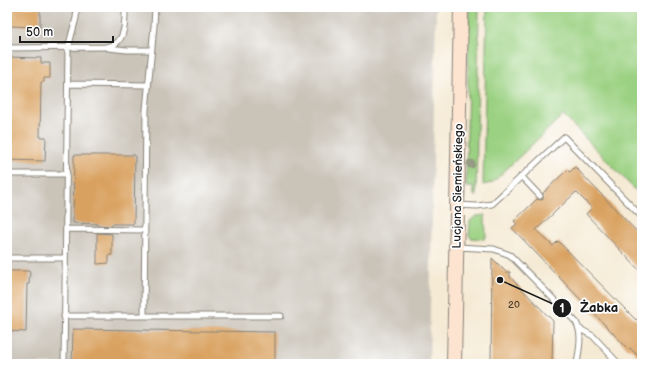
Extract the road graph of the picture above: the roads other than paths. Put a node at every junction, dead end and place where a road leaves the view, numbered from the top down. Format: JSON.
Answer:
{"nodes":[{"id":1,"x":77,"y":7,"type":"edge"},
{"id":2,"x":126,"y":7,"type":"edge"},
{"id":3,"x":155,"y":7,"type":"edge"},
{"id":4,"x":461,"y":7,"type":"edge"},
{"id":5,"x":105,"y":47,"type":"junction"},
{"id":6,"x":7,"y":48,"type":"edge"},
{"id":7,"x":68,"y":48,"type":"junction"},
{"id":8,"x":151,"y":50,"type":"junction"},
{"id":9,"x":68,"y":84,"type":"junction"},
{"id":10,"x":148,"y":85,"type":"junction"},
{"id":11,"x":7,"y":174,"type":"edge"},
{"id":12,"x":67,"y":174,"type":"junction"},
{"id":13,"x":521,"y":176,"type":"junction"},
{"id":14,"x":540,"y":196,"type":"dead end"},
{"id":15,"x":457,"y":205,"type":"junction"},
{"id":16,"x":642,"y":217,"type":"edge"},
{"id":17,"x":66,"y":229,"type":"junction"},
{"id":18,"x":145,"y":230,"type":"junction"},
{"id":19,"x":457,"y":247,"type":"junction"},
{"id":20,"x":7,"y":258,"type":"edge"},
{"id":21,"x":65,"y":258,"type":"junction"},
{"id":22,"x":64,"y":316,"type":"junction"},
{"id":23,"x":144,"y":316,"type":"junction"},
{"id":24,"x":281,"y":316,"type":"dead end"},
{"id":25,"x":580,"y":329,"type":"junction"},
{"id":26,"x":64,"y":364,"type":"edge"},
{"id":27,"x":454,"y":364,"type":"edge"},
{"id":28,"x":578,"y":364,"type":"edge"},
{"id":29,"x":622,"y":364,"type":"edge"}],
"edges":[{"from":1,"to":7,"type":"lane"},
{"from":2,"to":5,"type":"lane"},
{"from":3,"to":8,"type":"lane"},
{"from":4,"to":15,"type":"street","name":"Lucjana Siemieńskiego"},
{"from":5,"to":7,"type":"lane"},
{"from":5,"to":8,"type":"lane"},
{"from":6,"to":7,"type":"lane"},
{"from":7,"to":9,"type":"lane"},
{"from":8,"to":10,"type":"lane"},
{"from":9,"to":10,"type":"lane"},
{"from":9,"to":12,"type":"lane"},
{"from":10,"to":18,"type":"lane"},
{"from":11,"to":12,"type":"lane"},
{"from":12,"to":17,"type":"lane"},
{"from":13,"to":14,"type":"lane"},
{"from":13,"to":15,"type":"lane"},
{"from":13,"to":16,"type":"lane"},
{"from":15,"to":19,"type":"street","name":"Lucjana Siemieńskiego"},
{"from":17,"to":18,"type":"lane"},
{"from":17,"to":21,"type":"lane"},
{"from":18,"to":23,"type":"lane"},
{"from":19,"to":25,"type":"lane"},
{"from":19,"to":27,"type":"street","name":"Lucjana Siemieńskiego"},
{"from":20,"to":21,"type":"lane"},
{"from":21,"to":22,"type":"lane"},
{"from":22,"to":23,"type":"lane"},
{"from":22,"to":26,"type":"lane"},
{"from":23,"to":24,"type":"lane"},
{"from":25,"to":28,"type":"lane"},
{"from":25,"to":29,"type":"lane"}]}
